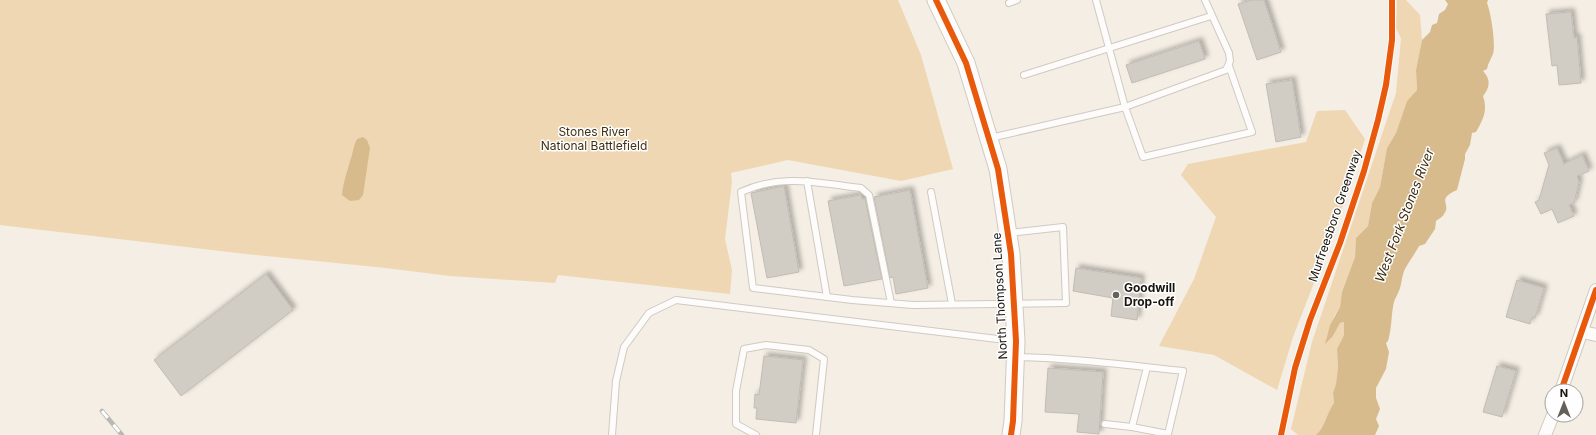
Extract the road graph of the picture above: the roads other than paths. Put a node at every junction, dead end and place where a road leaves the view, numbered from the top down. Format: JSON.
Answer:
{"nodes":[{"id":1,"x":936,"y":0,"type":"edge"},
{"id":2,"x":1017,"y":0,"type":"edge"},
{"id":3,"x":1096,"y":0,"type":"edge"},
{"id":4,"x":1205,"y":0,"type":"edge"},
{"id":5,"x":1009,"y":2,"type":"dead end"},
{"id":6,"x":1211,"y":16,"type":"junction"},
{"id":7,"x":1109,"y":49,"type":"junction"},
{"id":8,"x":1229,"y":66,"type":"junction"},
{"id":9,"x":1024,"y":75,"type":"dead end"},
{"id":10,"x":1125,"y":107,"type":"junction"},
{"id":11,"x":989,"y":138,"type":"junction"},
{"id":12,"x":807,"y":181,"type":"junction"},
{"id":13,"x":931,"y":192,"type":"dead end"},
{"id":14,"x":1008,"y":233,"type":"junction"},
{"id":15,"x":1596,"y":290,"type":"edge"},
{"id":16,"x":827,"y":297,"type":"junction"},
{"id":17,"x":891,"y":303,"type":"junction"},
{"id":18,"x":952,"y":304,"type":"junction"},
{"id":19,"x":1014,"y":304,"type":"junction"},
{"id":20,"x":1582,"y":332,"type":"junction"},
{"id":21,"x":1596,"y":334,"type":"edge"},
{"id":22,"x":1015,"y":349,"type":"junction"},
{"id":23,"x":1147,"y":367,"type":"junction"},
{"id":24,"x":1564,"y":383,"type":"edge"},
{"id":25,"x":1549,"y":423,"type":"edge"},
{"id":26,"x":1104,"y":424,"type":"dead end"},
{"id":27,"x":1132,"y":427,"type":"junction"},
{"id":28,"x":612,"y":435,"type":"edge"},
{"id":29,"x":756,"y":435,"type":"edge"},
{"id":30,"x":816,"y":435,"type":"edge"},
{"id":31,"x":1011,"y":435,"type":"edge"},
{"id":32,"x":1545,"y":435,"type":"edge"}],
"edges":[{"from":1,"to":11,"type":"main road","name":"North Thompson Lane"},
{"from":2,"to":5,"type":"lane"},
{"from":3,"to":7,"type":"lane"},
{"from":4,"to":6,"type":"lane"},
{"from":6,"to":7,"type":"lane"},
{"from":6,"to":8,"type":"lane"},
{"from":7,"to":9,"type":"lane"},
{"from":7,"to":10,"type":"lane"},
{"from":8,"to":10,"type":"lane"},
{"from":8,"to":10,"type":"lane"},
{"from":10,"to":11,"type":"lane"},
{"from":11,"to":14,"type":"main road","name":"North Thompson Lane"},
{"from":12,"to":16,"type":"lane"},
{"from":12,"to":16,"type":"lane"},
{"from":12,"to":17,"type":"lane"},
{"from":13,"to":18,"type":"lane"},
{"from":14,"to":19,"type":"main road","name":"North Thompson Lane"},
{"from":14,"to":19,"type":"lane"},
{"from":15,"to":20,"type":"street"},
{"from":16,"to":17,"type":"lane"},
{"from":17,"to":18,"type":"lane"},
{"from":18,"to":19,"type":"lane"},
{"from":19,"to":22,"type":"main road","name":"North Thompson Lane"},
{"from":20,"to":21,"type":"street"},
{"from":20,"to":24,"type":"street"},
{"from":22,"to":23,"type":"lane"},
{"from":22,"to":28,"type":"lane"},
{"from":22,"to":31,"type":"main road","name":"North Thompson Lane"},
{"from":23,"to":27,"type":"lane"},
{"from":23,"to":27,"type":"lane"},
{"from":25,"to":32,"type":"street"},
{"from":26,"to":27,"type":"lane"},
{"from":29,"to":30,"type":"lane"}]}
